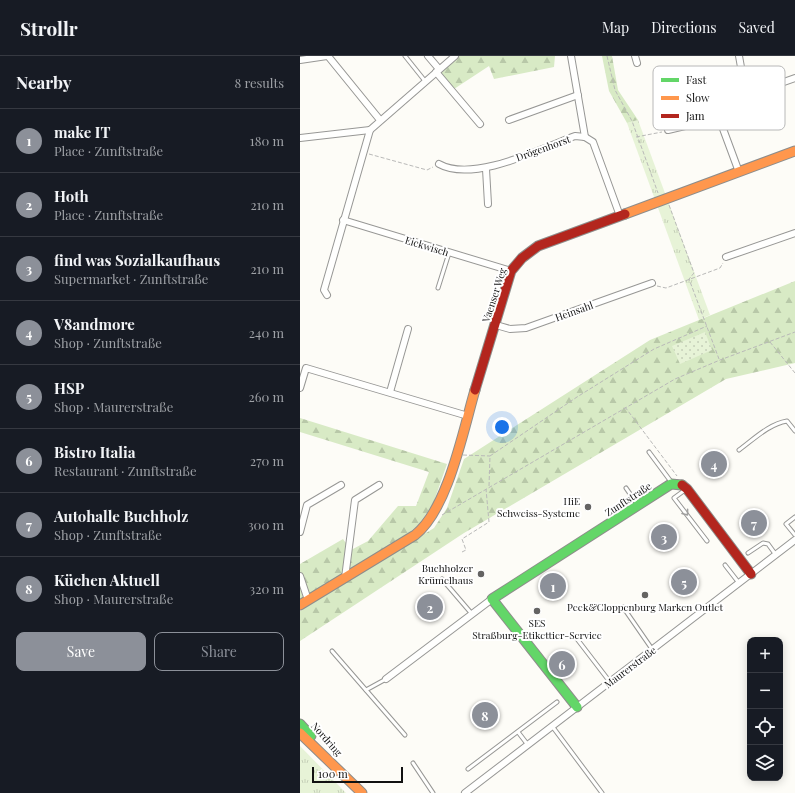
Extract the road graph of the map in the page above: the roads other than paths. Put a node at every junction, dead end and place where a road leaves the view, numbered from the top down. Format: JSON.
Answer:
{"nodes":[{"id":1,"x":328,"y":56,"type":"edge"},
{"id":2,"x":406,"y":56,"type":"edge"},
{"id":3,"x":428,"y":56,"type":"edge"},
{"id":4,"x":455,"y":56,"type":"edge"},
{"id":5,"x":571,"y":56,"type":"edge"},
{"id":6,"x":635,"y":56,"type":"edge"},
{"id":7,"x":739,"y":56,"type":"edge"},
{"id":8,"x":300,"y":60,"type":"edge"},
{"id":9,"x":636,"y":63,"type":"dead end"},
{"id":10,"x":741,"y":66,"type":"edge"},
{"id":11,"x":438,"y":71,"type":"junction"},
{"id":12,"x":795,"y":78,"type":"edge"},
{"id":13,"x":425,"y":81,"type":"junction"},
{"id":14,"x":785,"y":82,"type":"edge"},
{"id":15,"x":578,"y":95,"type":"junction"},
{"id":16,"x":380,"y":120,"type":"junction"},
{"id":17,"x":510,"y":120,"type":"dead end"},
{"id":18,"x":480,"y":124,"type":"dead end"},
{"id":19,"x":370,"y":130,"type":"junction"},
{"id":20,"x":723,"y":130,"type":"edge"},
{"id":21,"x":585,"y":136,"type":"junction"},
{"id":22,"x":300,"y":138,"type":"edge"},
{"id":23,"x":795,"y":151,"type":"edge"},
{"id":24,"x":439,"y":164,"type":"road end"},
{"id":25,"x":486,"y":168,"type":"junction"},
{"id":26,"x":738,"y":172,"type":"junction"},
{"id":27,"x":488,"y":204,"type":"dead end"},
{"id":28,"x":620,"y":216,"type":"junction"},
{"id":29,"x":344,"y":220,"type":"junction"},
{"id":30,"x":795,"y":233,"type":"edge"},
{"id":31,"x":449,"y":252,"type":"junction"},
{"id":32,"x":726,"y":257,"type":"road end"},
{"id":33,"x":511,"y":271,"type":"junction"},
{"id":34,"x":652,"y":284,"type":"road end"},
{"id":35,"x":438,"y":288,"type":"dead end"},
{"id":36,"x":327,"y":295,"type":"dead end"},
{"id":37,"x":496,"y":325,"type":"junction"},
{"id":38,"x":408,"y":329,"type":"dead end"},
{"id":39,"x":300,"y":388,"type":"edge"},
{"id":40,"x":390,"y":392,"type":"junction"},
{"id":41,"x":468,"y":416,"type":"junction"},
{"id":42,"x":795,"y":431,"type":"edge"},
{"id":43,"x":739,"y":450,"type":"dead end"},
{"id":44,"x":649,"y":452,"type":"dead end"},
{"id":45,"x":341,"y":485,"type":"dead end"},
{"id":46,"x":379,"y":485,"type":"dead end"},
{"id":47,"x":680,"y":486,"type":"junction"},
{"id":48,"x":626,"y":488,"type":"dead end"},
{"id":49,"x":638,"y":505,"type":"junction"},
{"id":50,"x":795,"y":517,"type":"edge"},
{"id":51,"x":300,"y":532,"type":"edge"},
{"id":52,"x":795,"y":535,"type":"edge"},
{"id":53,"x":795,"y":540,"type":"edge"},
{"id":54,"x":707,"y":541,"type":"dead end"},
{"id":55,"x":748,"y":553,"type":"dead end"},
{"id":56,"x":776,"y":555,"type":"junction"},
{"id":57,"x":725,"y":564,"type":"dead end"},
{"id":58,"x":750,"y":574,"type":"junction"},
{"id":59,"x":300,"y":576,"type":"edge"},
{"id":60,"x":345,"y":578,"type":"junction"},
{"id":61,"x":442,"y":579,"type":"dead end"},
{"id":62,"x":739,"y":583,"type":"junction"},
{"id":63,"x":492,"y":599,"type":"junction"},
{"id":64,"x":304,"y":602,"type":"edge"},
{"id":65,"x":623,"y":607,"type":"dead end"},
{"id":66,"x":472,"y":614,"type":"junction"},
{"id":67,"x":574,"y":635,"type":"dead end"},
{"id":68,"x":652,"y":650,"type":"junction"},
{"id":69,"x":332,"y":651,"type":"dead end"},
{"id":70,"x":386,"y":679,"type":"joint"},
{"id":71,"x":610,"y":682,"type":"junction"},
{"id":72,"x":366,"y":690,"type":"junction"},
{"id":73,"x":557,"y":702,"type":"dead end"},
{"id":74,"x":577,"y":707,"type":"junction"},
{"id":75,"x":300,"y":724,"type":"edge"},
{"id":76,"x":552,"y":726,"type":"junction"},
{"id":77,"x":518,"y":732,"type":"junction"},
{"id":78,"x":300,"y":733,"type":"edge"},
{"id":79,"x":405,"y":735,"type":"dead end"},
{"id":80,"x":528,"y":745,"type":"junction"},
{"id":81,"x":412,"y":764,"type":"dead end"},
{"id":82,"x":338,"y":768,"type":"junction"},
{"id":83,"x":468,"y":769,"type":"dead end"},
{"id":84,"x":362,"y":793,"type":"edge"},
{"id":85,"x":433,"y":793,"type":"edge"},
{"id":86,"x":465,"y":793,"type":"edge"},
{"id":87,"x":602,"y":793,"type":"edge"}],
"edges":[{"from":1,"to":8,"type":"street"},
{"from":1,"to":16,"type":"street"},
{"from":2,"to":13,"type":"lane"},
{"from":3,"to":11,"type":"street"},
{"from":4,"to":11,"type":"street"},
{"from":5,"to":15,"type":"street"},
{"from":6,"to":9,"type":"street"},
{"from":7,"to":10,"type":"street"},
{"from":11,"to":13,"type":"street"},
{"from":11,"to":18,"type":"street"},
{"from":12,"to":14,"type":"street"},
{"from":13,"to":16,"type":"street"},
{"from":15,"to":17,"type":"street"},
{"from":15,"to":21,"type":"street"},
{"from":16,"to":19,"type":"street"},
{"from":19,"to":22,"type":"street"},
{"from":19,"to":29,"type":"street"},
{"from":20,"to":26,"type":"street"},
{"from":21,"to":25,"type":"street","name":"Drögenhorst"},
{"from":21,"to":28,"type":"street"},
{"from":23,"to":26,"type":"street","name":"Vaenser Weg"},
{"from":24,"to":25,"type":"street","name":"Drögenhorst"},
{"from":25,"to":27,"type":"street"},
{"from":26,"to":28,"type":"street","name":"Vaenser Weg"},
{"from":28,"to":33,"type":"street","name":"Vaenser Weg"},
{"from":29,"to":31,"type":"street","name":"Eickwisch"},
{"from":29,"to":36,"type":"street"},
{"from":30,"to":32,"type":"street"},
{"from":31,"to":33,"type":"street","name":"Eickwisch"},
{"from":31,"to":35,"type":"lane"},
{"from":33,"to":37,"type":"street","name":"Vaenser Weg"},
{"from":34,"to":37,"type":"street","name":"Heinsahl"},
{"from":37,"to":41,"type":"street","name":"Vaenser Weg"},
{"from":38,"to":40,"type":"street"},
{"from":39,"to":40,"type":"street"},
{"from":40,"to":41,"type":"street"},
{"from":41,"to":60,"type":"street","name":"Vaenser Weg"},
{"from":42,"to":43,"type":"lane"},
{"from":44,"to":47,"type":"lane"},
{"from":45,"to":51,"type":"street"},
{"from":46,"to":60,"type":"street"},
{"from":47,"to":49,"type":"street","name":"Zunftstraße"},
{"from":47,"to":54,"type":"lane","one_way":true},
{"from":47,"to":58,"type":"street"},
{"from":48,"to":49,"type":"lane"},
{"from":49,"to":63,"type":"street","name":"Zunftstraße"},
{"from":50,"to":52,"type":"lane"},
{"from":53,"to":56,"type":"street","name":"Maurerstraße"},
{"from":55,"to":56,"type":"lane"},
{"from":56,"to":58,"type":"street","name":"Maurerstraße"},
{"from":57,"to":62,"type":"lane"},
{"from":58,"to":62,"type":"street","name":"Maurerstraße"},
{"from":59,"to":64,"type":"street","name":"Vaenser Weg"},
{"from":60,"to":64,"type":"street","name":"Vaenser Weg"},
{"from":61,"to":66,"type":"lane"},
{"from":62,"to":68,"type":"street","name":"Maurerstraße"},
{"from":63,"to":66,"type":"street","name":"Zunftstraße"},
{"from":63,"to":74,"type":"street"},
{"from":65,"to":68,"type":"lane"},
{"from":66,"to":70,"type":"street","name":"Zunftstraße"},
{"from":67,"to":71,"type":"lane"},
{"from":68,"to":71,"type":"street","name":"Maurerstraße"},
{"from":69,"to":72,"type":"lane"},
{"from":70,"to":72,"type":"lane"},
{"from":71,"to":74,"type":"street","name":"Maurerstraße"},
{"from":72,"to":79,"type":"lane"},
{"from":73,"to":77,"type":"lane"},
{"from":74,"to":76,"type":"street","name":"Maurerstraße"},
{"from":75,"to":82,"type":"street","name":"Nordring"},
{"from":76,"to":80,"type":"street","name":"Maurerstraße"},
{"from":76,"to":87,"type":"lane"},
{"from":77,"to":80,"type":"lane"},
{"from":77,"to":83,"type":"lane"},
{"from":78,"to":82,"type":"street","name":"Nordring"},
{"from":80,"to":86,"type":"street","name":"Maurerstraße"},
{"from":81,"to":85,"type":"lane"},
{"from":82,"to":84,"type":"street","name":"Nordring"}]}
